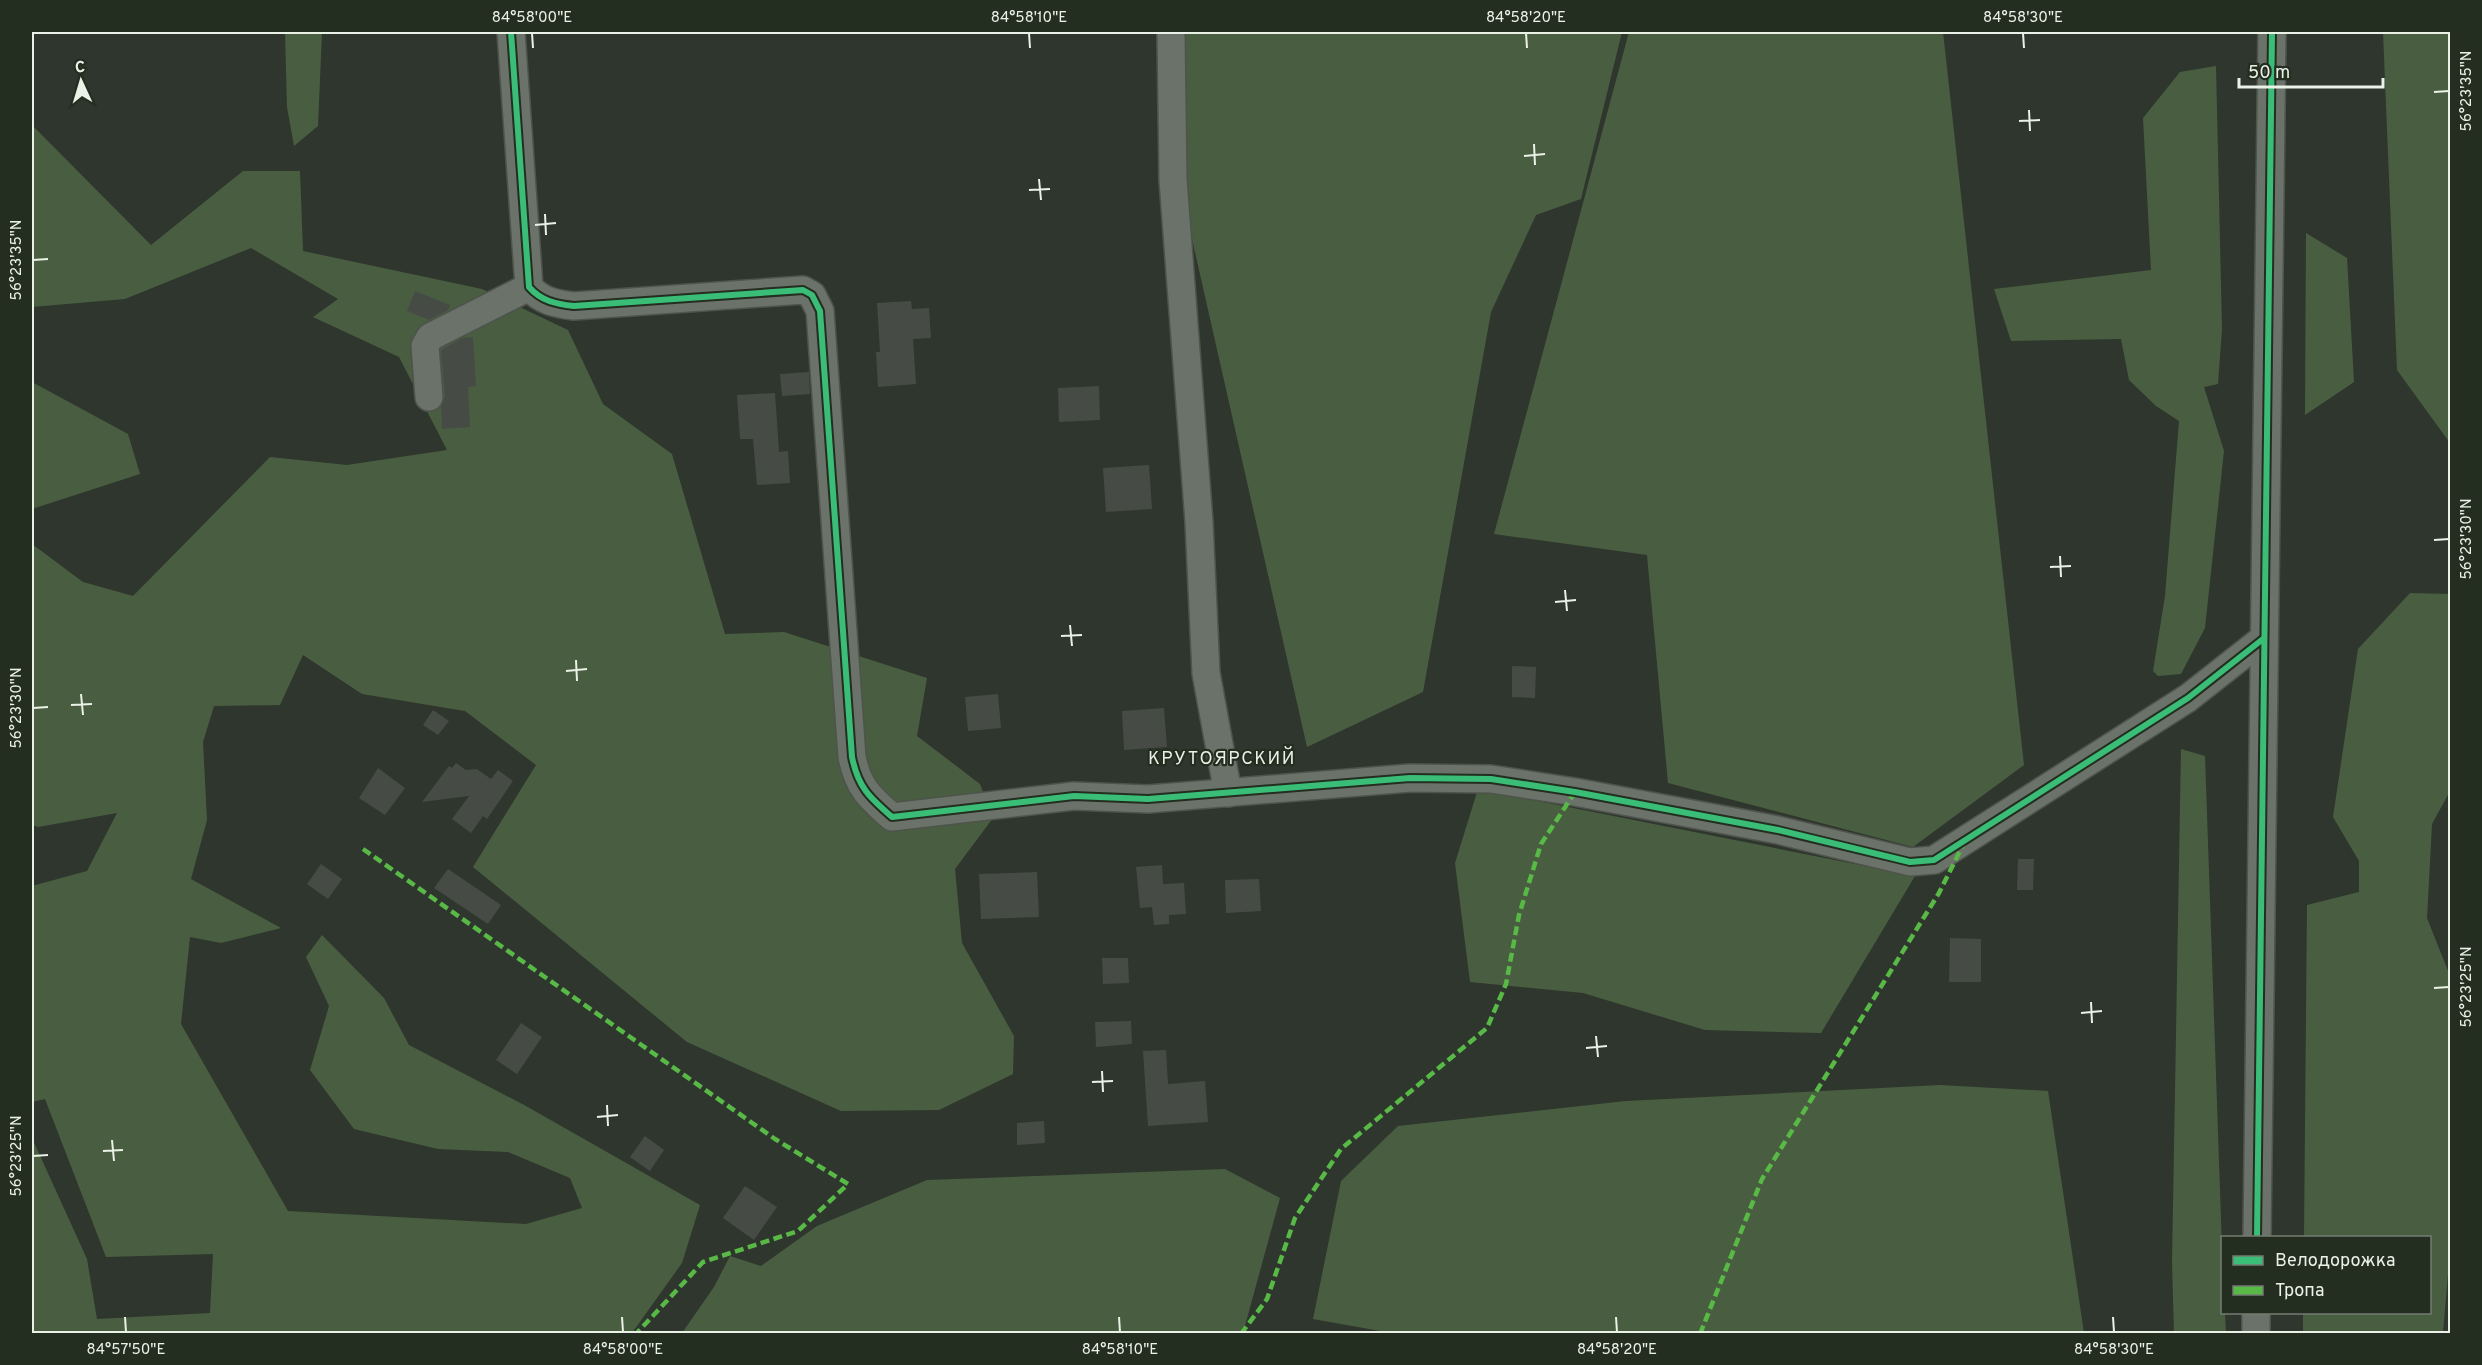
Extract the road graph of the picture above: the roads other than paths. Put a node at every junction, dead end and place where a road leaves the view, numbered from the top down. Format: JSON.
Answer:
{"nodes":[{"id":1,"x":511,"y":32,"type":"edge"},
{"id":2,"x":1171,"y":32,"type":"edge"},
{"id":3,"x":2272,"y":32,"type":"edge"},
{"id":4,"x":529,"y":287,"type":"junction"},
{"id":5,"x":429,"y":397,"type":"dead end"},
{"id":6,"x":2263,"y":639,"type":"junction"},
{"id":7,"x":1228,"y":793,"type":"junction"},
{"id":8,"x":2257,"y":1236,"type":"edge"},
{"id":9,"x":2256,"y":1314,"type":"edge"},
{"id":10,"x":2256,"y":1334,"type":"edge"}],
"edges":[{"from":1,"to":4,"type":"street"},
{"from":2,"to":7,"type":"street"},
{"from":3,"to":6,"type":"street"},
{"from":4,"to":5,"type":"street"},
{"from":4,"to":7,"type":"street"},
{"from":6,"to":7,"type":"street"},
{"from":6,"to":8,"type":"street"},
{"from":9,"to":10,"type":"street"}]}
